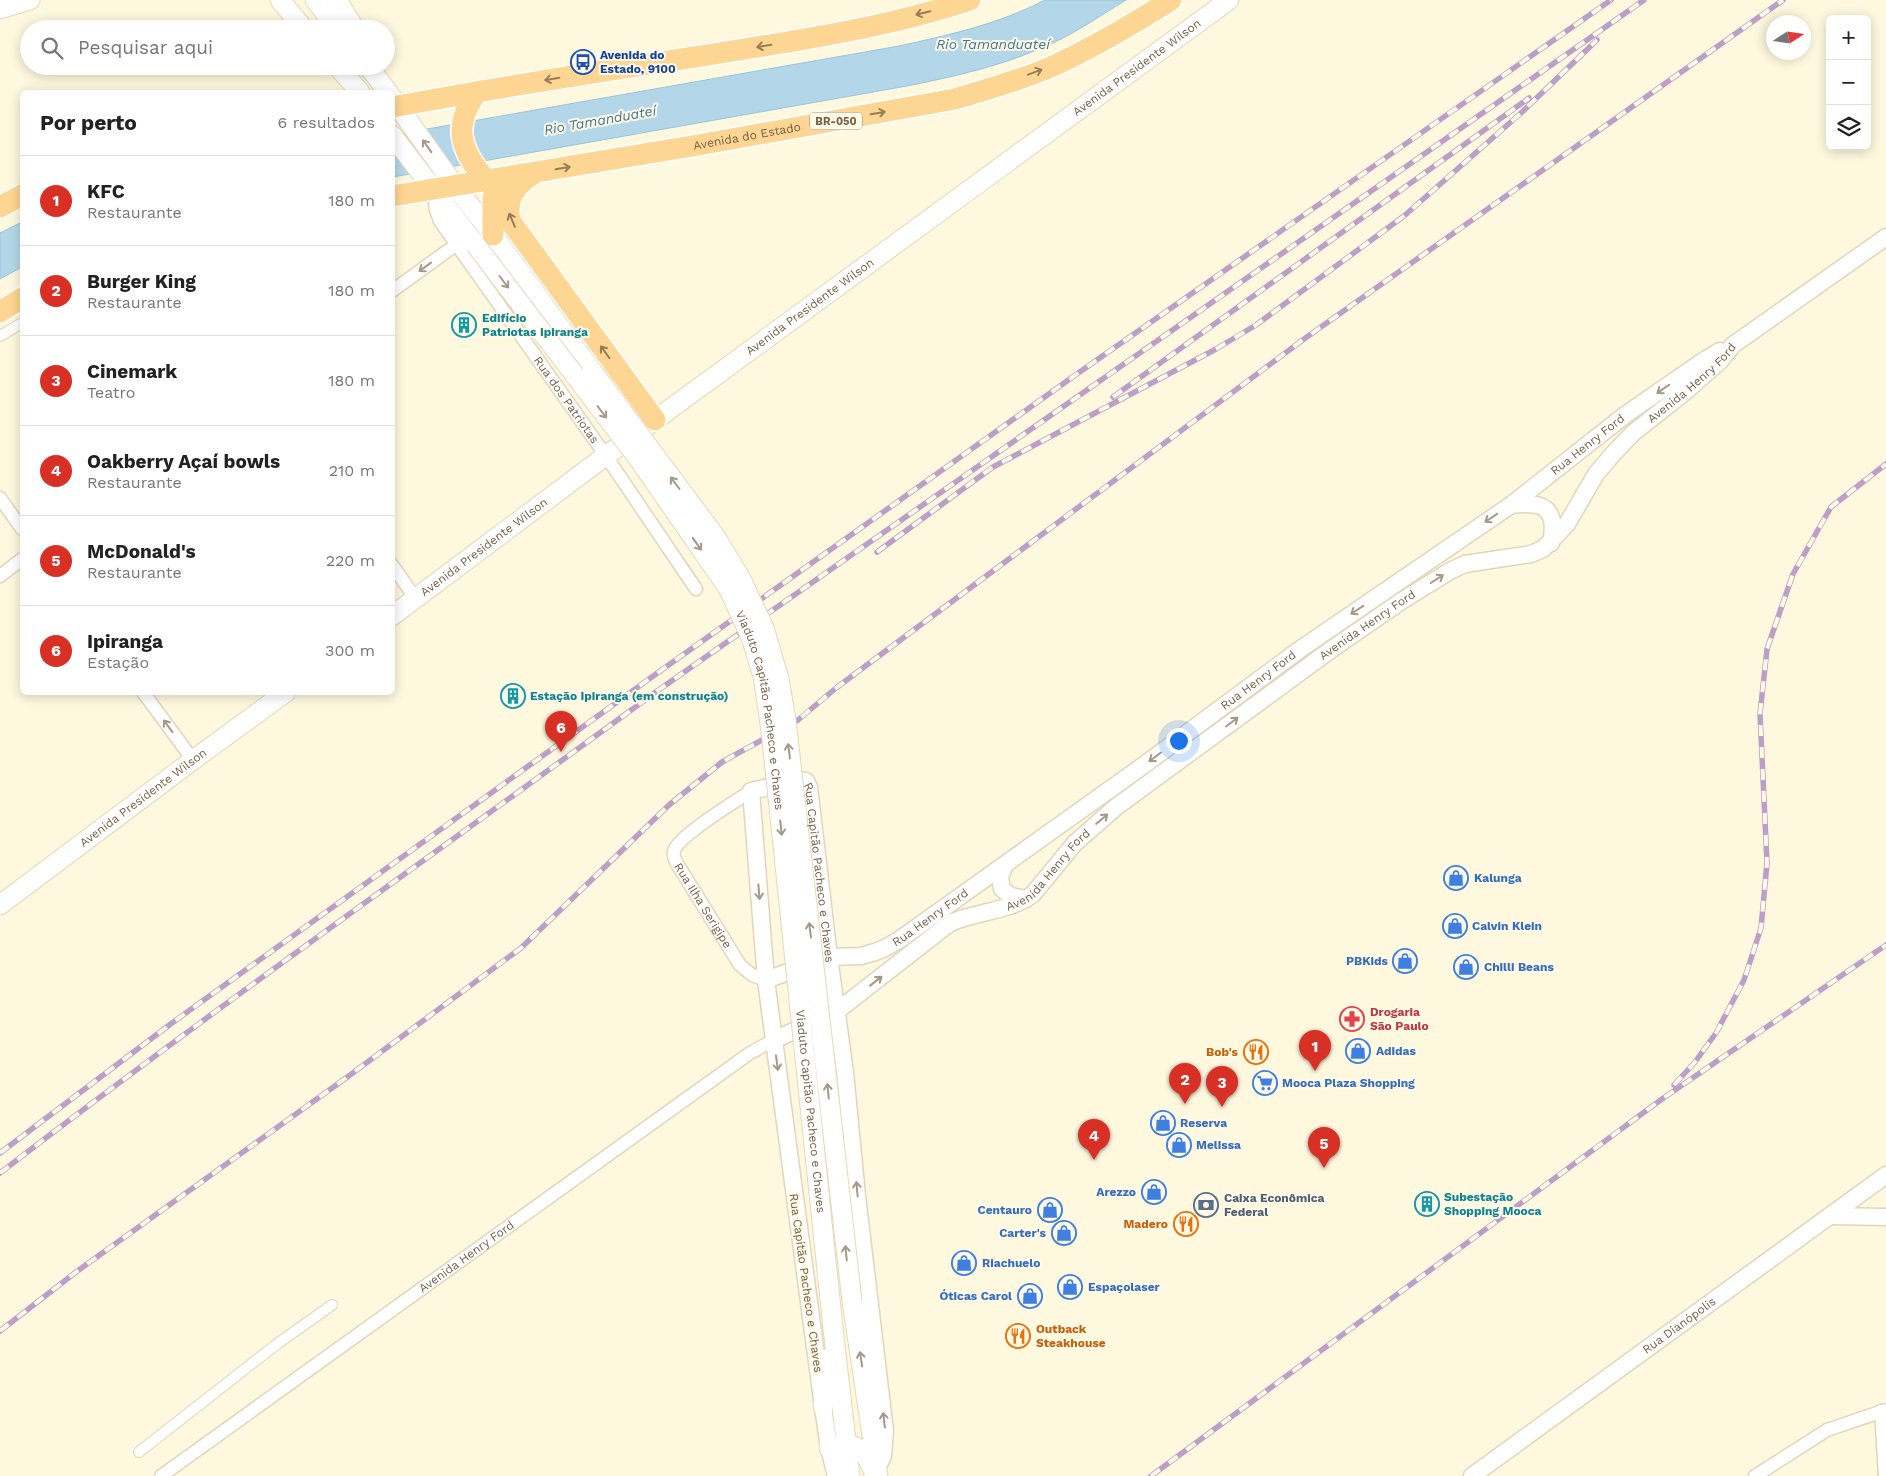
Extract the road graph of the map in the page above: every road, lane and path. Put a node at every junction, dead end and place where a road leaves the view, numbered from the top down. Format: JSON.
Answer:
{"nodes":[{"id":1,"x":280,"y":0,"type":"edge"},
{"id":2,"x":315,"y":0,"type":"edge"},
{"id":3,"x":337,"y":0,"type":"edge"},
{"id":4,"x":970,"y":0,"type":"edge"},
{"id":5,"x":1171,"y":0,"type":"edge"},
{"id":6,"x":1229,"y":0,"type":"edge"},
{"id":7,"x":26,"y":1,"type":"edge"},
{"id":8,"x":0,"y":9,"type":"edge"},
{"id":9,"x":297,"y":20,"type":"edge"},
{"id":10,"x":331,"y":20,"type":"edge"},
{"id":11,"x":349,"y":20,"type":"edge"},
{"id":12,"x":345,"y":75,"type":"edge"},
{"id":13,"x":374,"y":75,"type":"edge"},
{"id":14,"x":358,"y":90,"type":"edge"},
{"id":15,"x":385,"y":90,"type":"edge"},
{"id":16,"x":476,"y":92,"type":"junction"},
{"id":17,"x":395,"y":101,"type":"edge"},
{"id":18,"x":395,"y":104,"type":"edge"},
{"id":19,"x":395,"y":139,"type":"edge"},
{"id":20,"x":535,"y":173,"type":"junction"},
{"id":21,"x":492,"y":180,"type":"junction"},
{"id":22,"x":455,"y":186,"type":"junction"},
{"id":23,"x":433,"y":190,"type":"junction"},
{"id":24,"x":395,"y":196,"type":"edge"},
{"id":25,"x":20,"y":197,"type":"edge"},
{"id":26,"x":0,"y":207,"type":"edge"},
{"id":27,"x":1886,"y":237,"type":"edge"},
{"id":28,"x":475,"y":241,"type":"junction"},
{"id":29,"x":395,"y":289,"type":"edge"},
{"id":30,"x":20,"y":299,"type":"edge"},
{"id":31,"x":0,"y":312,"type":"edge"},
{"id":32,"x":20,"y":324,"type":"edge"},
{"id":33,"x":0,"y":336,"type":"edge"},
{"id":34,"x":1733,"y":345,"type":"junction"},
{"id":35,"x":654,"y":420,"type":"junction"},
{"id":36,"x":606,"y":456,"type":"junction"},
{"id":37,"x":0,"y":498,"type":"edge"},
{"id":38,"x":1511,"y":505,"type":"junction"},
{"id":39,"x":20,"y":526,"type":"edge"},
{"id":40,"x":1551,"y":543,"type":"junction"},
{"id":41,"x":20,"y":561,"type":"edge"},
{"id":42,"x":395,"y":569,"type":"edge"},
{"id":43,"x":0,"y":576,"type":"edge"},
{"id":44,"x":696,"y":590,"type":"dead end"},
{"id":45,"x":416,"y":599,"type":"junction"},
{"id":46,"x":395,"y":614,"type":"edge"},
{"id":47,"x":145,"y":695,"type":"edge"},
{"id":48,"x":282,"y":695,"type":"edge"},
{"id":49,"x":193,"y":760,"type":"junction"},
{"id":50,"x":751,"y":791,"type":"junction"},
{"id":51,"x":1005,"y":865,"type":"junction"},
{"id":52,"x":1026,"y":900,"type":"junction"},
{"id":53,"x":0,"y":904,"type":"edge"},
{"id":54,"x":829,"y":957,"type":"junction"},
{"id":55,"x":766,"y":980,"type":"junction"},
{"id":56,"x":837,"y":1011,"type":"junction"},
{"id":57,"x":774,"y":1040,"type":"junction"},
{"id":58,"x":1886,"y":1175,"type":"edge"},
{"id":59,"x":1830,"y":1216,"type":"junction"},
{"id":60,"x":1886,"y":1217,"type":"edge"},
{"id":61,"x":332,"y":1305,"type":"dead end"},
{"id":62,"x":834,"y":1329,"type":"junction"},
{"id":63,"x":823,"y":1407,"type":"junction"},
{"id":64,"x":1884,"y":1411,"type":"edge"},
{"id":65,"x":838,"y":1446,"type":"junction"},
{"id":66,"x":139,"y":1452,"type":"dead end"},
{"id":67,"x":877,"y":1473,"type":"edge"},
{"id":68,"x":161,"y":1476,"type":"edge"},
{"id":69,"x":836,"y":1476,"type":"edge"},
{"id":70,"x":850,"y":1476,"type":"edge"},
{"id":71,"x":1472,"y":1476,"type":"edge"},
{"id":72,"x":1755,"y":1476,"type":"edge"},
{"id":73,"x":1885,"y":1476,"type":"edge"}],
"edges":[{"from":1,"to":9,"type":"main road"},
{"from":2,"to":10,"type":"main road"},
{"from":3,"to":11,"type":"main road"},
{"from":4,"to":16,"type":"highway","one_way":true},
{"from":20,"to":5,"type":"highway","name":"Avenida do Estado","number":"BR-050","one_way":true},
{"from":6,"to":35,"type":"main road","name":"Avenida Presidente Wilson"},
{"from":7,"to":8,"type":"main road"},
{"from":12,"to":14,"type":"main road"},
{"from":13,"to":15,"type":"main road"},
{"from":16,"to":17,"type":"highway"},
{"from":16,"to":21,"type":"highway"},
{"from":22,"to":18,"type":"main road","one_way":true},
{"from":19,"to":23,"type":"main road"},
{"from":20,"to":21,"type":"highway","name":"Avenida do Estado","number":"BR-050"},
{"from":35,"to":20,"type":"highway","one_way":true},
{"from":21,"to":22,"type":"highway","name":"Avenida do Estado","number":"BR-050"},
{"from":21,"to":28,"type":"highway"},
{"from":22,"to":23,"type":"highway","name":"Avenida do Estado","number":"BR-050"},
{"from":22,"to":28,"type":"main road","name":"Viaduto Capitão Pacheco e Chaves"},
{"from":23,"to":24,"type":"highway","name":"Avenida do Estado","number":"BR-050"},
{"from":23,"to":28,"type":"main road","name":"Viaduto Capitão Pacheco e Chaves"},
{"from":25,"to":26,"type":"highway"},
{"from":27,"to":34,"type":"street","name":"Avenida Henry Ford"},
{"from":28,"to":29,"type":"street","one_way":true},
{"from":28,"to":36,"type":"street","name":"Rua dos Patriotas"},
{"from":28,"to":62,"type":"main road","name":"Viaduto Capitão Pacheco e Chaves","one_way":true,"bridge":true},
{"from":67,"to":28,"type":"main road","name":"Viaduto Capitão Pacheco e Chaves","one_way":true,"bridge":true},
{"from":30,"to":31,"type":"highway"},
{"from":32,"to":33,"type":"street"},
{"from":34,"to":38,"type":"street","name":"Rua Henry Ford","one_way":true},
{"from":34,"to":40,"type":"street","name":"Avenida Henry Ford"},
{"from":35,"to":36,"type":"main road","name":"Avenida Presidente Wilson"},
{"from":36,"to":44,"type":"street","name":"Rua dos Patriotas"},
{"from":36,"to":45,"type":"main road","name":"Avenida Presidente Wilson"},
{"from":37,"to":39,"type":"street"},
{"from":38,"to":40,"type":"street"},
{"from":38,"to":51,"type":"street","name":"Rua Henry Ford","one_way":true},
{"from":52,"to":40,"type":"street","name":"Avenida Henry Ford","one_way":true},
{"from":41,"to":43,"type":"street"},
{"from":42,"to":45,"type":"street"},
{"from":45,"to":46,"type":"main road","name":"Avenida Presidente Wilson"},
{"from":49,"to":47,"type":"street","one_way":true},
{"from":48,"to":49,"type":"main road","name":"Avenida Presidente Wilson"},
{"from":49,"to":53,"type":"main road","name":"Avenida Presidente Wilson"},
{"from":50,"to":54,"type":"street","name":"Rua Capitão Pacheco e Chaves"},
{"from":50,"to":55,"type":"street","name":"Rua Capitão Pacheco e Chaves","one_way":true},
{"from":50,"to":55,"type":"street","name":"Rua Ilha Serigipe"},
{"from":51,"to":52,"type":"street"},
{"from":51,"to":54,"type":"street","name":"Rua Henry Ford"},
{"from":56,"to":52,"type":"street","name":"Avenida Henry Ford","one_way":true},
{"from":54,"to":55,"type":"street","name":"Rua Henry Ford"},
{"from":54,"to":56,"type":"street","name":"Rua Capitão Pacheco e Chaves"},
{"from":55,"to":57,"type":"street","name":"Rua Capitão Pacheco e Chaves"},
{"from":56,"to":57,"type":"street"},
{"from":67,"to":56,"type":"street","name":"Rua Capitão Pacheco e Chaves","one_way":true},
{"from":57,"to":63,"type":"street","name":"Rua Capitão Pacheco e Chaves","one_way":true},
{"from":57,"to":68,"type":"street","name":"Avenida Henry Ford"},
{"from":58,"to":59,"type":"street","name":"Rua Dianópolis"},
{"from":59,"to":60,"type":"street"},
{"from":59,"to":71,"type":"street","name":"Rua Dianópolis"},
{"from":61,"to":66,"type":"street"},
{"from":62,"to":63,"type":"main road"},
{"from":62,"to":65,"type":"main road","name":"Rua Capitão Pacheco e Chaves"},
{"from":63,"to":65,"type":"street","name":"Rua Capitão Pacheco e Chaves"},
{"from":64,"to":72,"type":"street"},
{"from":64,"to":73,"type":"street"},
{"from":65,"to":67,"type":"main road"},
{"from":65,"to":69,"type":"street","name":"Rua Capitão Pacheco e Chaves"},
{"from":65,"to":70,"type":"main road","name":"Rua Capitão Pacheco e Chaves"}]}
